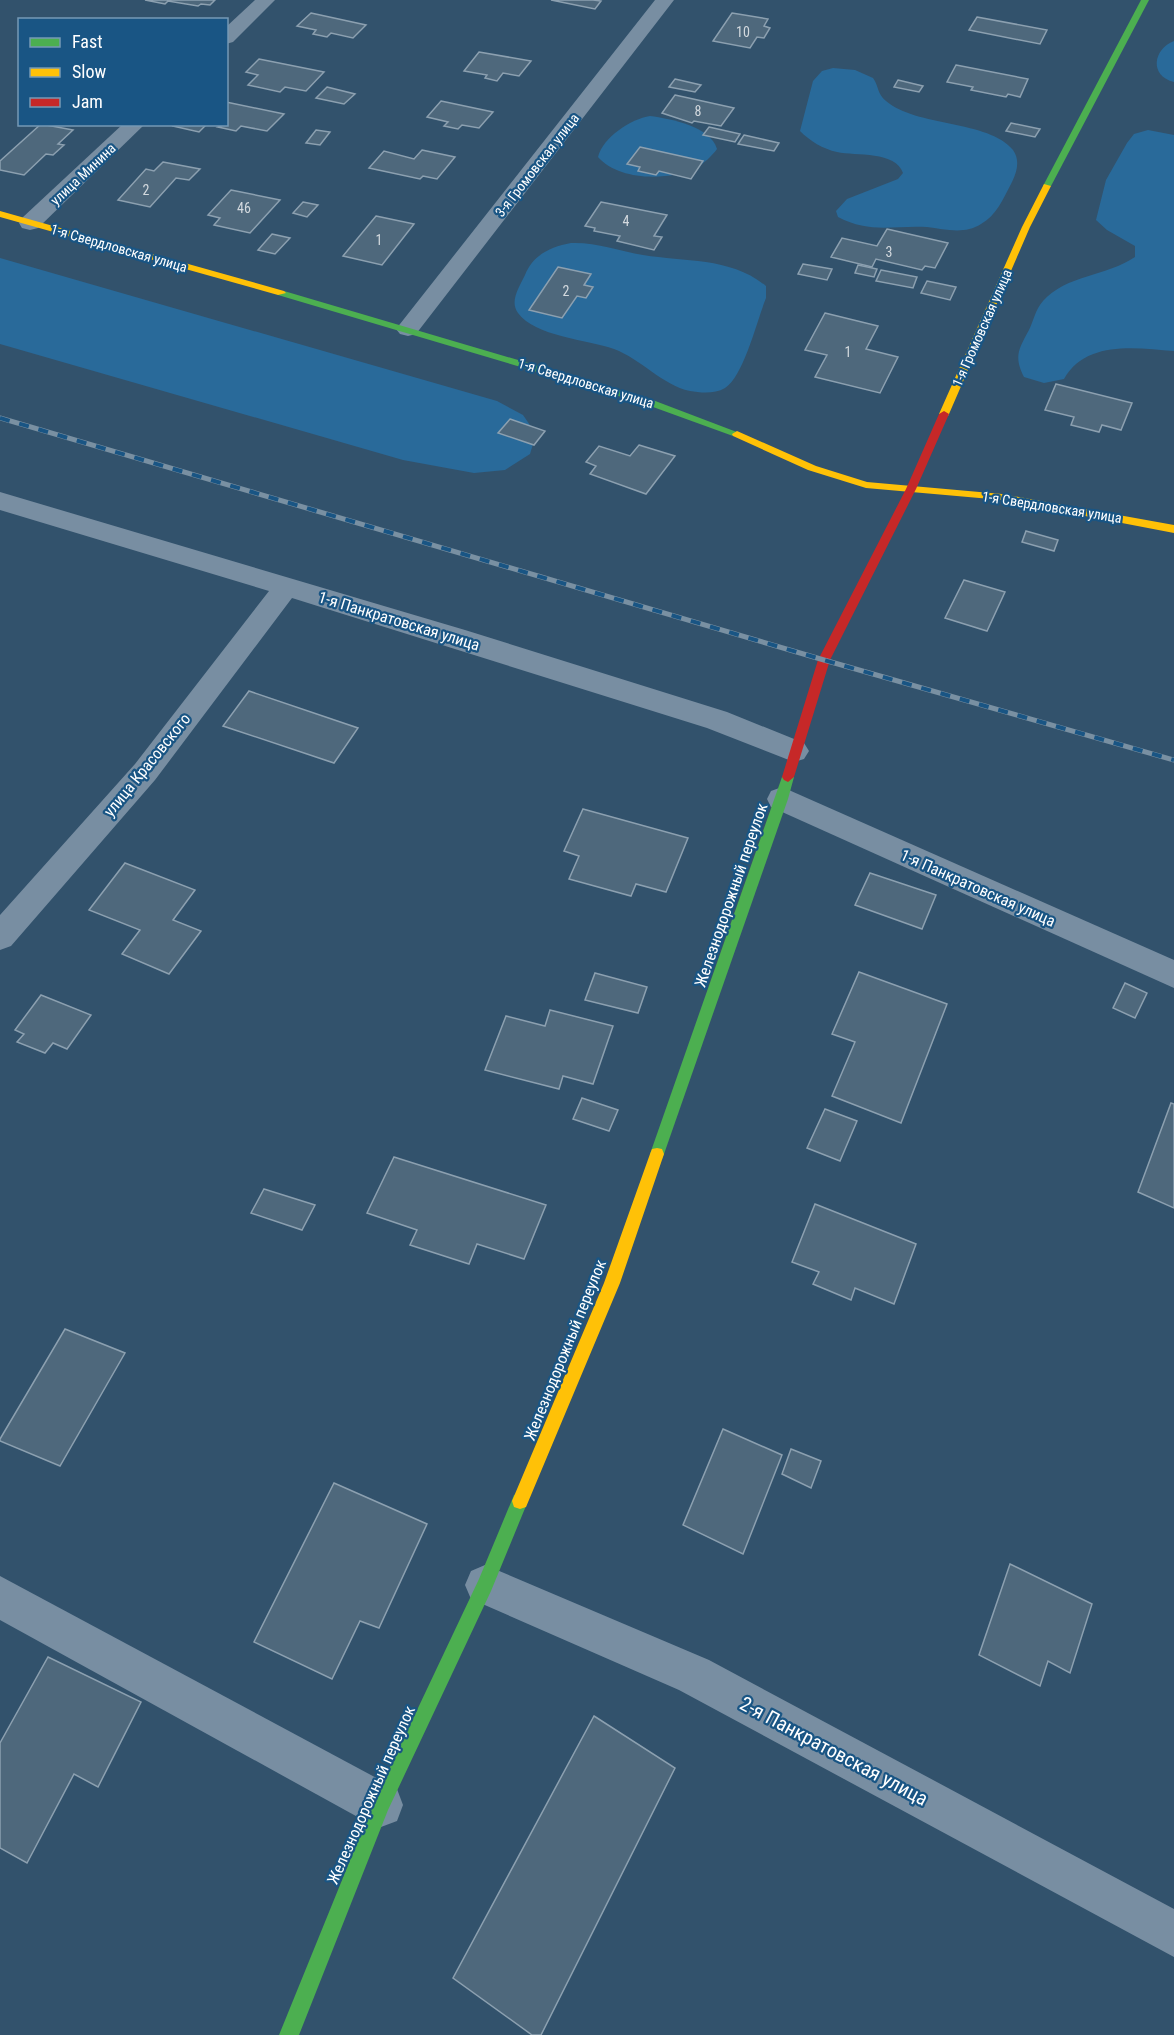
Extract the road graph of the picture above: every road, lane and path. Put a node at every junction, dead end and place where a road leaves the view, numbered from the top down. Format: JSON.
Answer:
{"nodes":[{"id":1,"x":266,"y":0,"type":"edge"},
{"id":2,"x":665,"y":0,"type":"edge"},
{"id":3,"x":1145,"y":0,"type":"edge"},
{"id":4,"x":228,"y":36,"type":"edge"},
{"id":5,"x":133,"y":126,"type":"edge"},
{"id":6,"x":0,"y":214,"type":"edge"},
{"id":7,"x":30,"y":223,"type":"junction"},
{"id":8,"x":408,"y":329,"type":"junction"},
{"id":9,"x":911,"y":489,"type":"junction"},
{"id":10,"x":0,"y":501,"type":"edge"},
{"id":11,"x":1174,"y":529,"type":"edge"},
{"id":12,"x":286,"y":587,"type":"junction"},
{"id":13,"x":824,"y":660,"type":"joint"},
{"id":14,"x":794,"y":751,"type":"junction"},
{"id":15,"x":782,"y":799,"type":"junction"},
{"id":16,"x":0,"y":937,"type":"edge"},
{"id":17,"x":1174,"y":975,"type":"edge"},
{"id":18,"x":485,"y":1585,"type":"junction"},
{"id":19,"x":0,"y":1597,"type":"edge"},
{"id":20,"x":381,"y":1806,"type":"junction"},
{"id":21,"x":1174,"y":1934,"type":"edge"},
{"id":22,"x":290,"y":2035,"type":"edge"}],
"edges":[{"from":1,"to":4,"type":"street"},
{"from":2,"to":8,"type":"street","name":"3-я Громовская улица"},
{"from":3,"to":9,"type":"street","name":"1-я Громовская улица"},
{"from":5,"to":7,"type":"street","name":"улица Минина"},
{"from":6,"to":7,"type":"street","name":"1-я Свердловская улица"},
{"from":7,"to":8,"type":"street","name":"1-я Свердловская улица"},
{"from":8,"to":9,"type":"street","name":"1-я Свердловская улица"},
{"from":9,"to":11,"type":"street","name":"1-я Свердловская улица"},
{"from":9,"to":13,"type":"street","name":"1-я Громовская улица"},
{"from":10,"to":12,"type":"street","name":"1-я Панкратовская улица"},
{"from":12,"to":14,"type":"street","name":"1-я Панкратовская улица"},
{"from":12,"to":16,"type":"street","name":"улица Красовского"},
{"from":13,"to":14,"type":"street","name":"Железнодорожный переулок"},
{"from":14,"to":15,"type":"street","name":"Железнодорожный переулок"},
{"from":15,"to":17,"type":"street","name":"1-я Панкратовская улица"},
{"from":15,"to":18,"type":"street","name":"Железнодорожный переулок"},
{"from":18,"to":20,"type":"street","name":"Железнодорожный переулок"},
{"from":18,"to":21,"type":"street","name":"2-я Панкратовская улица"},
{"from":19,"to":20,"type":"street"},
{"from":20,"to":22,"type":"street","name":"Железнодорожный переулок"}]}
